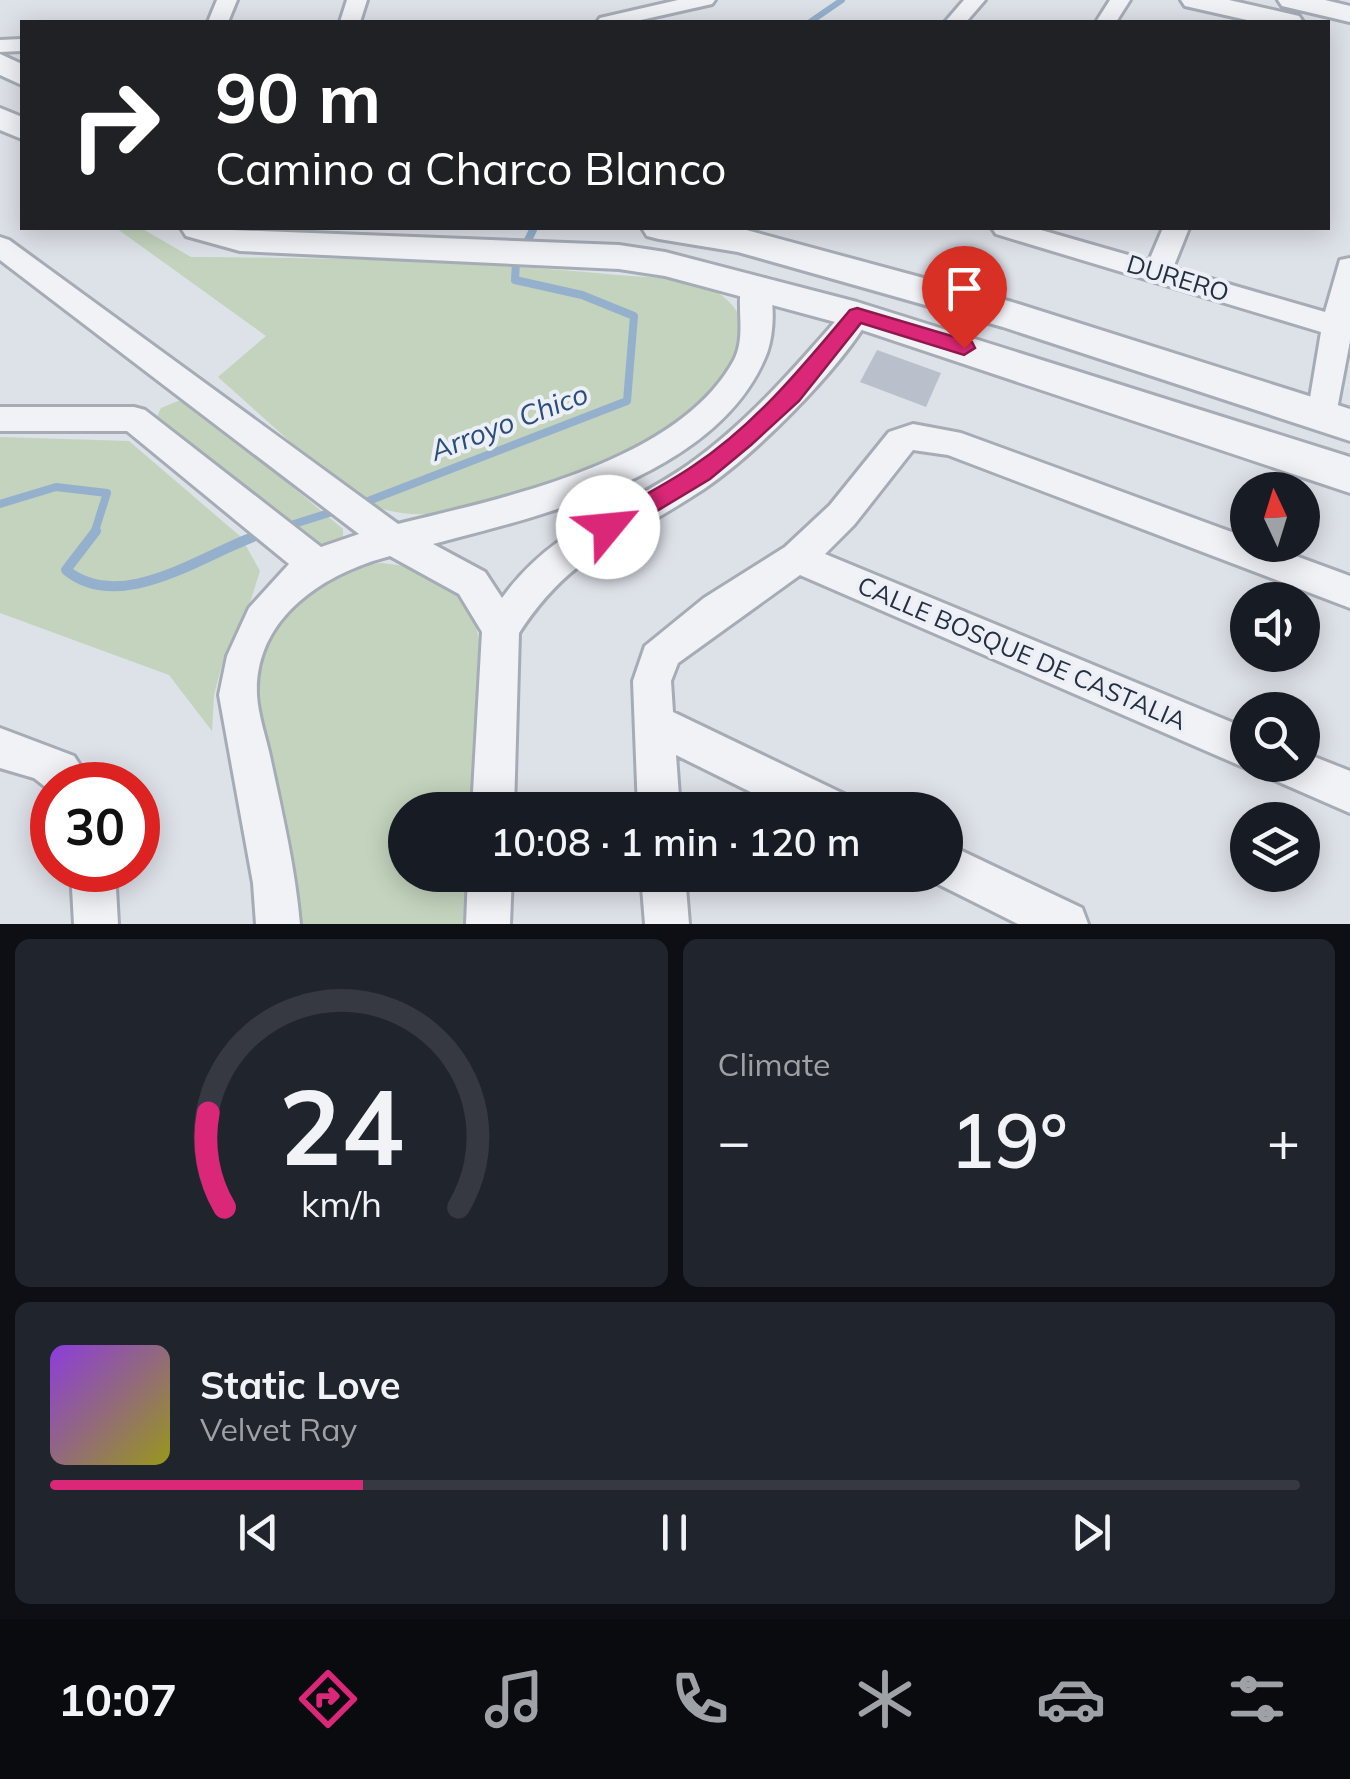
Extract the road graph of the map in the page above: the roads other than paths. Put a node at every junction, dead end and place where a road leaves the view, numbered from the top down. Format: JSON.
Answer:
{"nodes":[{"id":1,"x":975,"y":0,"type":"edge"},
{"id":2,"x":1194,"y":0,"type":"edge"},
{"id":3,"x":1291,"y":0,"type":"edge"},
{"id":4,"x":691,"y":9,"type":"edge"},
{"id":5,"x":1350,"y":14,"type":"edge"},
{"id":6,"x":620,"y":20,"type":"edge"},
{"id":7,"x":957,"y":20,"type":"edge"},
{"id":8,"x":1270,"y":20,"type":"edge"},
{"id":9,"x":206,"y":230,"type":"edge"},
{"id":10,"x":673,"y":230,"type":"edge"},
{"id":11,"x":1013,"y":230,"type":"edge"},
{"id":12,"x":1175,"y":230,"type":"edge"},
{"id":13,"x":624,"y":242,"type":"edge"},
{"id":14,"x":0,"y":246,"type":"edge"},
{"id":15,"x":1350,"y":267,"type":"edge"},
{"id":16,"x":1158,"y":272,"type":"junction"},
{"id":17,"x":43,"y":280,"type":"junction"},
{"id":18,"x":0,"y":281,"type":"edge"},
{"id":19,"x":755,"y":286,"type":"junction"},
{"id":20,"x":857,"y":315,"type":"junction"},
{"id":21,"x":1012,"y":316,"type":"junction"},
{"id":22,"x":1343,"y":328,"type":"edge"},
{"id":23,"x":1000,"y":359,"type":"junction"},
{"id":24,"x":178,"y":382,"type":"junction"},
{"id":25,"x":0,"y":419,"type":"edge"},
{"id":26,"x":134,"y":419,"type":"junction"},
{"id":27,"x":1336,"y":420,"type":"edge"},
{"id":28,"x":1350,"y":475,"type":"edge"},
{"id":29,"x":393,"y":540,"type":"junction"},
{"id":30,"x":797,"y":558,"type":"junction"},
{"id":31,"x":318,"y":565,"type":"junction"},
{"id":32,"x":1350,"y":592,"type":"edge"},
{"id":33,"x":501,"y":629,"type":"junction"},
{"id":34,"x":654,"y":724,"type":"junction"},
{"id":35,"x":1230,"y":741,"type":"edge"},
{"id":36,"x":0,"y":748,"type":"edge"},
{"id":37,"x":42,"y":762,"type":"edge"},
{"id":38,"x":1320,"y":779,"type":"edge"},
{"id":39,"x":494,"y":792,"type":"edge"},
{"id":40,"x":659,"y":792,"type":"edge"},
{"id":41,"x":794,"y":792,"type":"edge"},
{"id":42,"x":1350,"y":792,"type":"edge"},
{"id":43,"x":963,"y":874,"type":"edge"},
{"id":44,"x":95,"y":892,"type":"edge"},
{"id":45,"x":489,"y":892,"type":"edge"},
{"id":46,"x":665,"y":892,"type":"edge"},
{"id":47,"x":96,"y":924,"type":"edge"},
{"id":48,"x":278,"y":924,"type":"edge"},
{"id":49,"x":488,"y":924,"type":"edge"},
{"id":50,"x":667,"y":924,"type":"edge"},
{"id":51,"x":1066,"y":924,"type":"edge"}],
"edges":[{"from":1,"to":7,"type":"street"},
{"from":2,"to":8,"type":"street"},
{"from":3,"to":5,"type":"street"},
{"from":4,"to":6,"type":"street"},
{"from":9,"to":13,"type":"street"},
{"from":10,"to":21,"type":"street"},
{"from":11,"to":16,"type":"street","name":"DURERO"},
{"from":12,"to":16,"type":"street"},
{"from":13,"to":19,"type":"street"},
{"from":14,"to":17,"type":"street"},
{"from":15,"to":22,"type":"street"},
{"from":16,"to":22,"type":"street","name":"DURERO"},
{"from":17,"to":18,"type":"street"},
{"from":17,"to":24,"type":"street"},
{"from":19,"to":20,"type":"street"},
{"from":19,"to":29,"type":"street"},
{"from":20,"to":23,"type":"street"},
{"from":20,"to":33,"type":"street"},
{"from":21,"to":23,"type":"street"},
{"from":21,"to":27,"type":"street"},
{"from":22,"to":27,"type":"street"},
{"from":23,"to":28,"type":"street"},
{"from":24,"to":26,"type":"street"},
{"from":24,"to":29,"type":"street"},
{"from":25,"to":26,"type":"street"},
{"from":26,"to":31,"type":"street"},
{"from":29,"to":31,"type":"street"},
{"from":29,"to":33,"type":"street"},
{"from":30,"to":32,"type":"street"},
{"from":30,"to":34,"type":"street"},
{"from":30,"to":35,"type":"street","name":"CALLE BOSQUE DE CASTALIA"},
{"from":31,"to":48,"type":"street"},
{"from":33,"to":39,"type":"street"},
{"from":34,"to":40,"type":"street"},
{"from":34,"to":41,"type":"street"},
{"from":36,"to":37,"type":"street"},
{"from":38,"to":42,"type":"street"},
{"from":43,"to":51,"type":"street"},
{"from":44,"to":47,"type":"street"},
{"from":45,"to":49,"type":"street"},
{"from":46,"to":50,"type":"street"}]}
